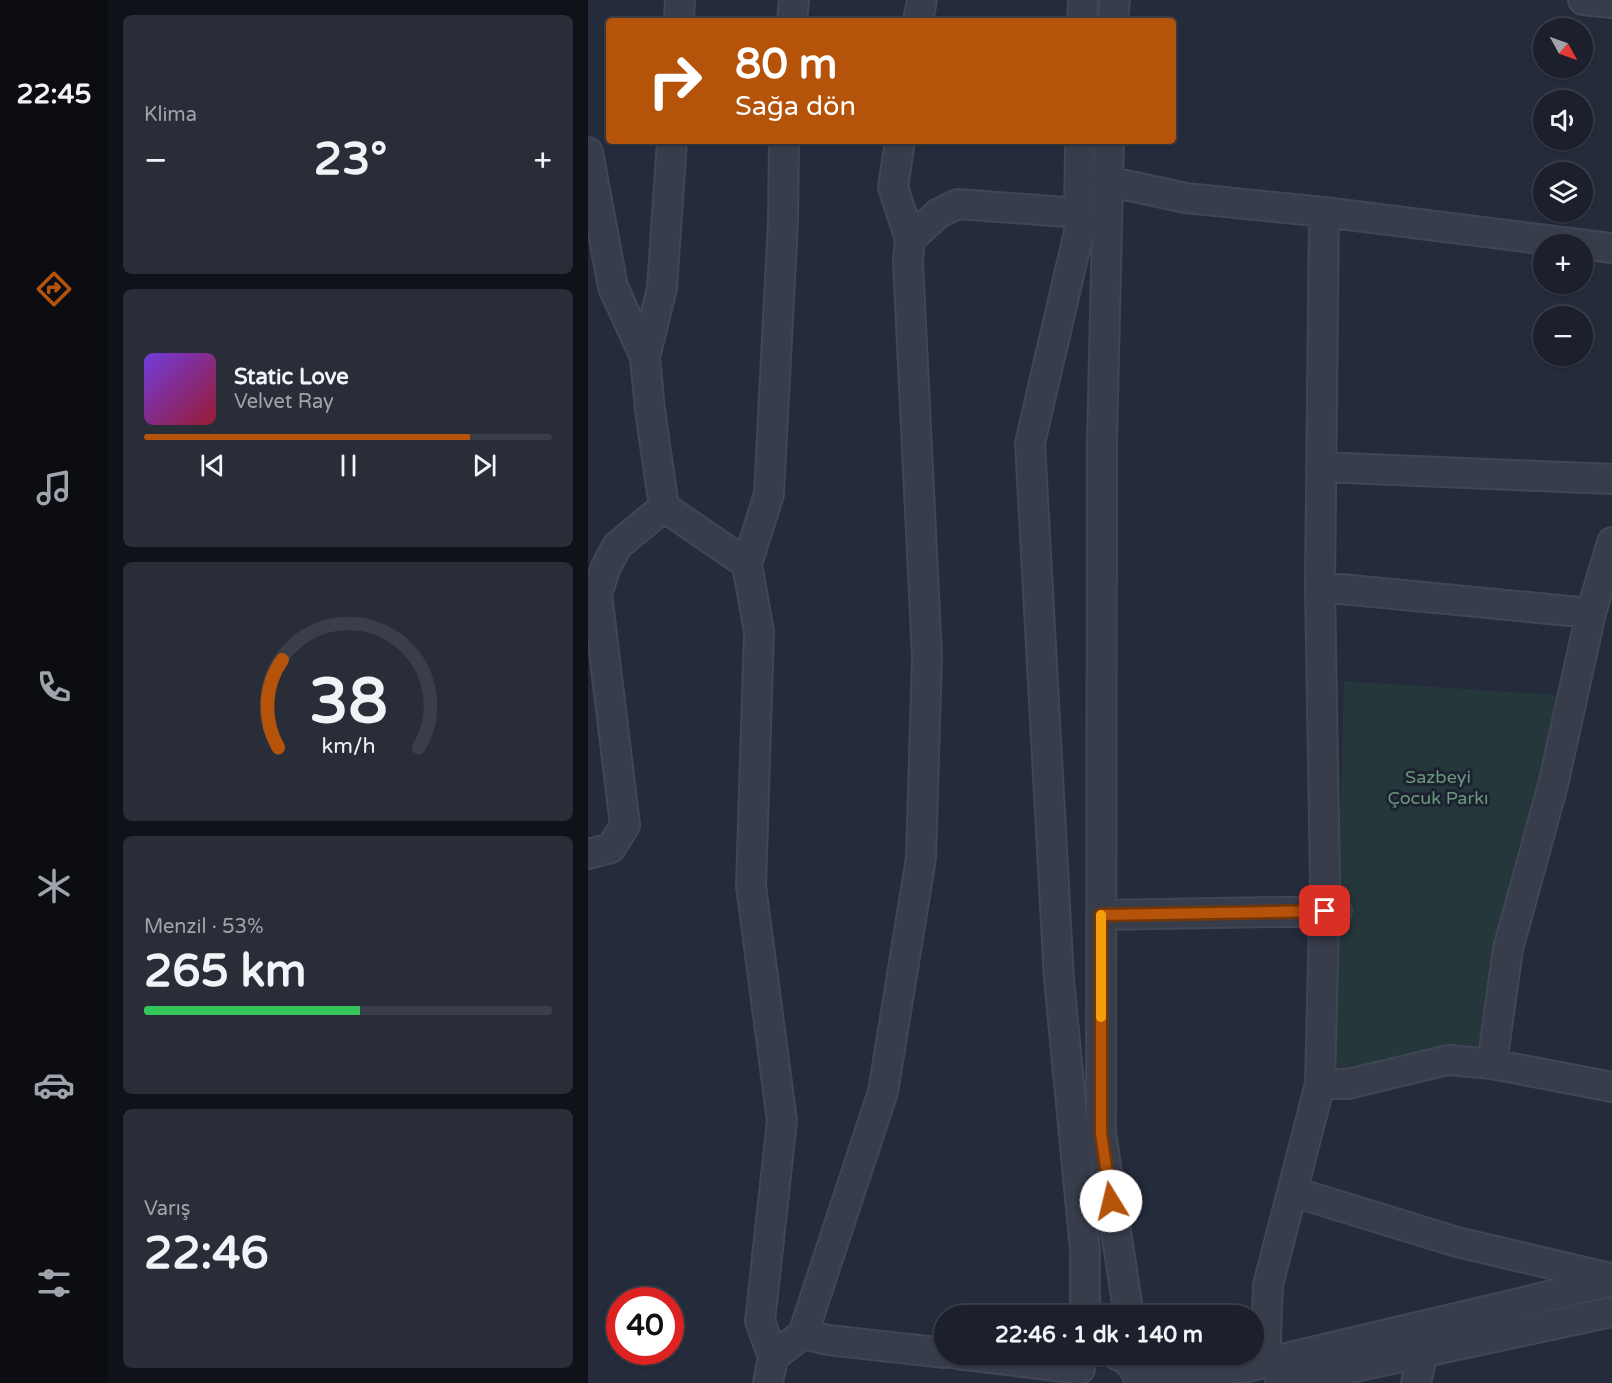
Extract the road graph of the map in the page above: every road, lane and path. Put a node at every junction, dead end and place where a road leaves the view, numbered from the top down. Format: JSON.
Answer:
{"nodes":[{"id":1,"x":680,"y":0,"type":"edge"},
{"id":2,"x":794,"y":0,"type":"edge"},
{"id":3,"x":922,"y":0,"type":"edge"},
{"id":4,"x":1083,"y":0,"type":"edge"},
{"id":5,"x":1115,"y":0,"type":"edge"},
{"id":6,"x":1583,"y":0,"type":"edge"},
{"id":7,"x":1612,"y":3,"type":"edge"},
{"id":8,"x":679,"y":18,"type":"edge"},
{"id":9,"x":792,"y":18,"type":"edge"},
{"id":10,"x":919,"y":18,"type":"edge"},
{"id":11,"x":1082,"y":18,"type":"edge"},
{"id":12,"x":1113,"y":18,"type":"edge"},
{"id":13,"x":672,"y":144,"type":"edge"},
{"id":14,"x":784,"y":144,"type":"edge"},
{"id":15,"x":900,"y":144,"type":"edge"},
{"id":16,"x":1080,"y":144,"type":"edge"},
{"id":17,"x":1109,"y":144,"type":"edge"},
{"id":18,"x":588,"y":152,"type":"edge"},
{"id":19,"x":1107,"y":181,"type":"junction"},
{"id":20,"x":1324,"y":212,"type":"junction"},
{"id":21,"x":1079,"y":213,"type":"junction"},
{"id":22,"x":910,"y":239,"type":"junction"},
{"id":23,"x":1612,"y":248,"type":"edge"},
{"id":24,"x":645,"y":357,"type":"junction"},
{"id":25,"x":1321,"y":467,"type":"junction"},
{"id":26,"x":1612,"y":479,"type":"edge"},
{"id":27,"x":664,"y":507,"type":"junction"},
{"id":28,"x":1612,"y":542,"type":"edge"},
{"id":29,"x":747,"y":564,"type":"junction"},
{"id":30,"x":1320,"y":587,"type":"junction"},
{"id":31,"x":1591,"y":613,"type":"junction"},
{"id":32,"x":596,"y":666,"type":"edge"},
{"id":33,"x":588,"y":854,"type":"edge"},
{"id":34,"x":1331,"y":911,"type":"junction"},
{"id":35,"x":1101,"y":915,"type":"junction"},
{"id":36,"x":1485,"y":1055,"type":"junction"},
{"id":37,"x":1320,"y":1084,"type":"junction"},
{"id":38,"x":1612,"y":1087,"type":"edge"},
{"id":39,"x":1294,"y":1192,"type":"junction"},
{"id":40,"x":1612,"y":1280,"type":"edge"},
{"id":41,"x":1085,"y":1305,"type":"edge"},
{"id":42,"x":1127,"y":1305,"type":"edge"},
{"id":43,"x":1612,"y":1312,"type":"edge"},
{"id":44,"x":803,"y":1334,"type":"junction"},
{"id":45,"x":934,"y":1352,"type":"edge"},
{"id":46,"x":1423,"y":1352,"type":"junction"},
{"id":47,"x":770,"y":1370,"type":"edge"},
{"id":48,"x":1138,"y":1373,"type":"edge"},
{"id":49,"x":1273,"y":1373,"type":"edge"},
{"id":50,"x":1416,"y":1383,"type":"edge"}],
"edges":[{"from":1,"to":8,"type":"street"},
{"from":2,"to":9,"type":"street"},
{"from":3,"to":10,"type":"street"},
{"from":4,"to":11,"type":"street"},
{"from":5,"to":12,"type":"street"},
{"from":6,"to":7,"type":"street"},
{"from":13,"to":24,"type":"street"},
{"from":14,"to":29,"type":"street"},
{"from":15,"to":22,"type":"street"},
{"from":16,"to":21,"type":"street"},
{"from":17,"to":19,"type":"street"},
{"from":18,"to":24,"type":"street"},
{"from":19,"to":20,"type":"street"},
{"from":19,"to":35,"type":"street"},
{"from":20,"to":23,"type":"street"},
{"from":20,"to":25,"type":"street"},
{"from":21,"to":22,"type":"street"},
{"from":21,"to":41,"type":"street"},
{"from":22,"to":44,"type":"street"},
{"from":24,"to":27,"type":"street"},
{"from":25,"to":26,"type":"street"},
{"from":25,"to":30,"type":"street"},
{"from":27,"to":29,"type":"street"},
{"from":27,"to":32,"type":"street"},
{"from":28,"to":31,"type":"street"},
{"from":29,"to":47,"type":"street"},
{"from":30,"to":31,"type":"street"},
{"from":30,"to":34,"type":"street"},
{"from":31,"to":36,"type":"street"},
{"from":32,"to":33,"type":"street"},
{"from":34,"to":35,"type":"street"},
{"from":34,"to":37,"type":"street"},
{"from":35,"to":42,"type":"street"},
{"from":36,"to":37,"type":"street"},
{"from":36,"to":38,"type":"street"},
{"from":37,"to":39,"type":"street"},
{"from":39,"to":40,"type":"street"},
{"from":39,"to":49,"type":"street"},
{"from":40,"to":49,"type":"street"},
{"from":43,"to":46,"type":"street"},
{"from":44,"to":45,"type":"street"},
{"from":44,"to":47,"type":"street"},
{"from":46,"to":49,"type":"street"},
{"from":46,"to":50,"type":"street"},
{"from":48,"to":49,"type":"street"}]}
